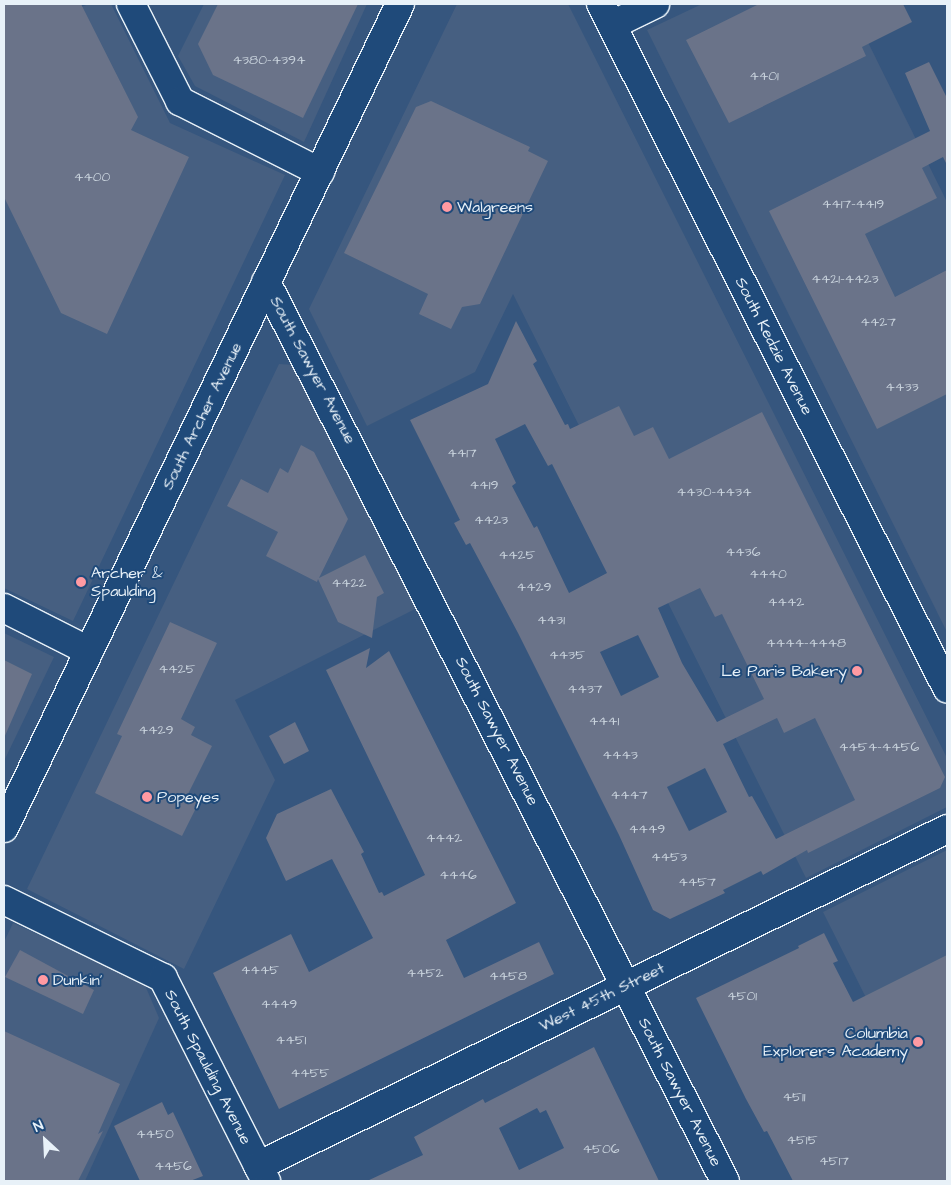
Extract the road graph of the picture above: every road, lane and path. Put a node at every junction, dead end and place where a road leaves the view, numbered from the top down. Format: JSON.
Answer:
{"nodes":[{"id":1,"x":131,"y":4,"type":"edge"},
{"id":2,"x":400,"y":4,"type":"edge"},
{"id":3,"x":655,"y":4,"type":"edge"},
{"id":4,"x":606,"y":14,"type":"edge"},
{"id":5,"x":320,"y":172,"type":"junction"},
{"id":6,"x":266,"y":282,"type":"junction"},
{"id":7,"x":4,"y":608,"type":"edge"},
{"id":8,"x":89,"y":651,"type":"junction"},
{"id":9,"x":947,"y":688,"type":"edge"},
{"id":10,"x":4,"y":828,"type":"edge"},
{"id":11,"x":947,"y":829,"type":"edge"},
{"id":12,"x":4,"y":900,"type":"edge"},
{"id":13,"x":625,"y":985,"type":"junction"},
{"id":14,"x":262,"y":1174,"type":"edge"},
{"id":15,"x":725,"y":1181,"type":"edge"}],
"edges":[{"from":1,"to":5,"type":"street"},
{"from":2,"to":5,"type":"street","name":"South Archer Avenue"},
{"from":3,"to":4,"type":"street"},
{"from":4,"to":9,"type":"street","name":"South Kedzie Avenue"},
{"from":5,"to":6,"type":"street","name":"South Archer Avenue"},
{"from":6,"to":8,"type":"street","name":"South Archer Avenue"},
{"from":6,"to":13,"type":"street","name":"South Sawyer Avenue"},
{"from":7,"to":8,"type":"street"},
{"from":8,"to":10,"type":"street","name":"South Archer Avenue"},
{"from":11,"to":13,"type":"street","name":"West 45th Street"},
{"from":12,"to":14,"type":"street","name":"South Spaulding Avenue"},
{"from":13,"to":14,"type":"street","name":"West 45th Street"},
{"from":13,"to":15,"type":"street","name":"South Sawyer Avenue"}]}
